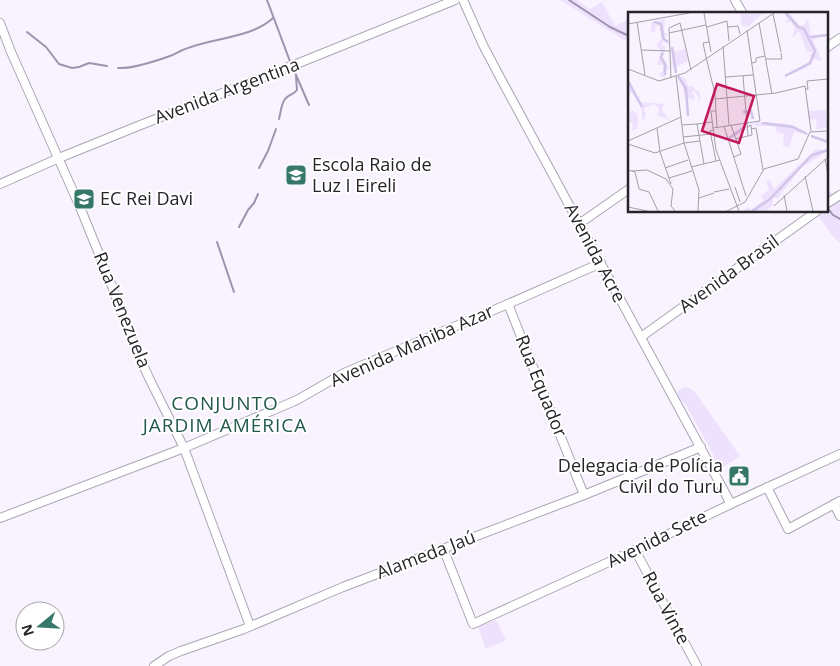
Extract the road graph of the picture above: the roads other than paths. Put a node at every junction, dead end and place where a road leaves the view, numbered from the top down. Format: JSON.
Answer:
{"nodes":[{"id":1,"x":455,"y":0,"type":"edge"},
{"id":2,"x":463,"y":0,"type":"edge"},
{"id":3,"x":735,"y":0,"type":"edge"},
{"id":4,"x":742,"y":12,"type":"edge"},
{"id":5,"x":0,"y":23,"type":"edge"},
{"id":6,"x":840,"y":38,"type":"edge"},
{"id":7,"x":828,"y":47,"type":"edge"},
{"id":8,"x":59,"y":158,"type":"junction"},
{"id":9,"x":0,"y":184,"type":"edge"},
{"id":10,"x":628,"y":190,"type":"edge"},
{"id":11,"x":840,"y":195,"type":"edge"},
{"id":12,"x":829,"y":203,"type":"edge"},
{"id":13,"x":816,"y":212,"type":"edge"},
{"id":14,"x":580,"y":224,"type":"junction"},
{"id":15,"x":601,"y":263,"type":"junction"},
{"id":16,"x":508,"y":304,"type":"junction"},
{"id":17,"x":641,"y":337,"type":"junction"},
{"id":18,"x":701,"y":447,"type":"junction"},
{"id":19,"x":184,"y":448,"type":"junction"},
{"id":20,"x":840,"y":454,"type":"edge"},
{"id":21,"x":767,"y":487,"type":"junction"},
{"id":22,"x":584,"y":495,"type":"junction"},
{"id":23,"x":731,"y":504,"type":"junction"},
{"id":24,"x":838,"y":504,"type":"edge"},
{"id":25,"x":840,"y":516,"type":"edge"},
{"id":26,"x":0,"y":518,"type":"edge"},
{"id":27,"x":443,"y":548,"type":"junction"},
{"id":28,"x":635,"y":550,"type":"junction"},
{"id":29,"x":250,"y":626,"type":"junction"},
{"id":30,"x":154,"y":666,"type":"edge"},
{"id":31,"x":697,"y":666,"type":"edge"}],
"edges":[{"from":1,"to":8,"type":"street","name":"Avenida Argentina"},
{"from":2,"to":14,"type":"street","name":"Avenida Acre"},
{"from":3,"to":4,"type":"street"},
{"from":5,"to":8,"type":"street","name":"Rua Venezuela"},
{"from":6,"to":7,"type":"street"},
{"from":8,"to":9,"type":"street","name":"Avenida Argentina"},
{"from":8,"to":19,"type":"street","name":"Rua Venezuela"},
{"from":10,"to":14,"type":"street"},
{"from":11,"to":12,"type":"street"},
{"from":13,"to":17,"type":"street","name":"Avenida Brasil"},
{"from":14,"to":15,"type":"street","name":"Avenida Acre"},
{"from":15,"to":16,"type":"street","name":"Avenida Mahiba Azar"},
{"from":15,"to":17,"type":"street","name":"Avenida Acre"},
{"from":16,"to":19,"type":"street","name":"Avenida Mahiba Azar"},
{"from":16,"to":22,"type":"street","name":"Rua Equador"},
{"from":17,"to":18,"type":"street","name":"Avenida Acre"},
{"from":18,"to":22,"type":"street","name":"Alameda Jaú"},
{"from":18,"to":23,"type":"street","name":"Avenida Acre"},
{"from":19,"to":26,"type":"street","name":"Avenida Mahiba Azar"},
{"from":19,"to":29,"type":"street","name":"Rua Venezuela"},
{"from":20,"to":21,"type":"street","name":"Avenida Sete"},
{"from":21,"to":23,"type":"street","name":"Avenida Sete"},
{"from":21,"to":24,"type":"street"},
{"from":22,"to":27,"type":"street","name":"Alameda Jaú"},
{"from":23,"to":28,"type":"street","name":"Avenida Sete"},
{"from":24,"to":25,"type":"street"},
{"from":27,"to":28,"type":"street","name":"Avenida Sete"},
{"from":27,"to":29,"type":"street","name":"Alameda Jaú"},
{"from":28,"to":31,"type":"street","name":"Rua Vinte"},
{"from":29,"to":30,"type":"street","name":"Alameda Jaú"}]}
